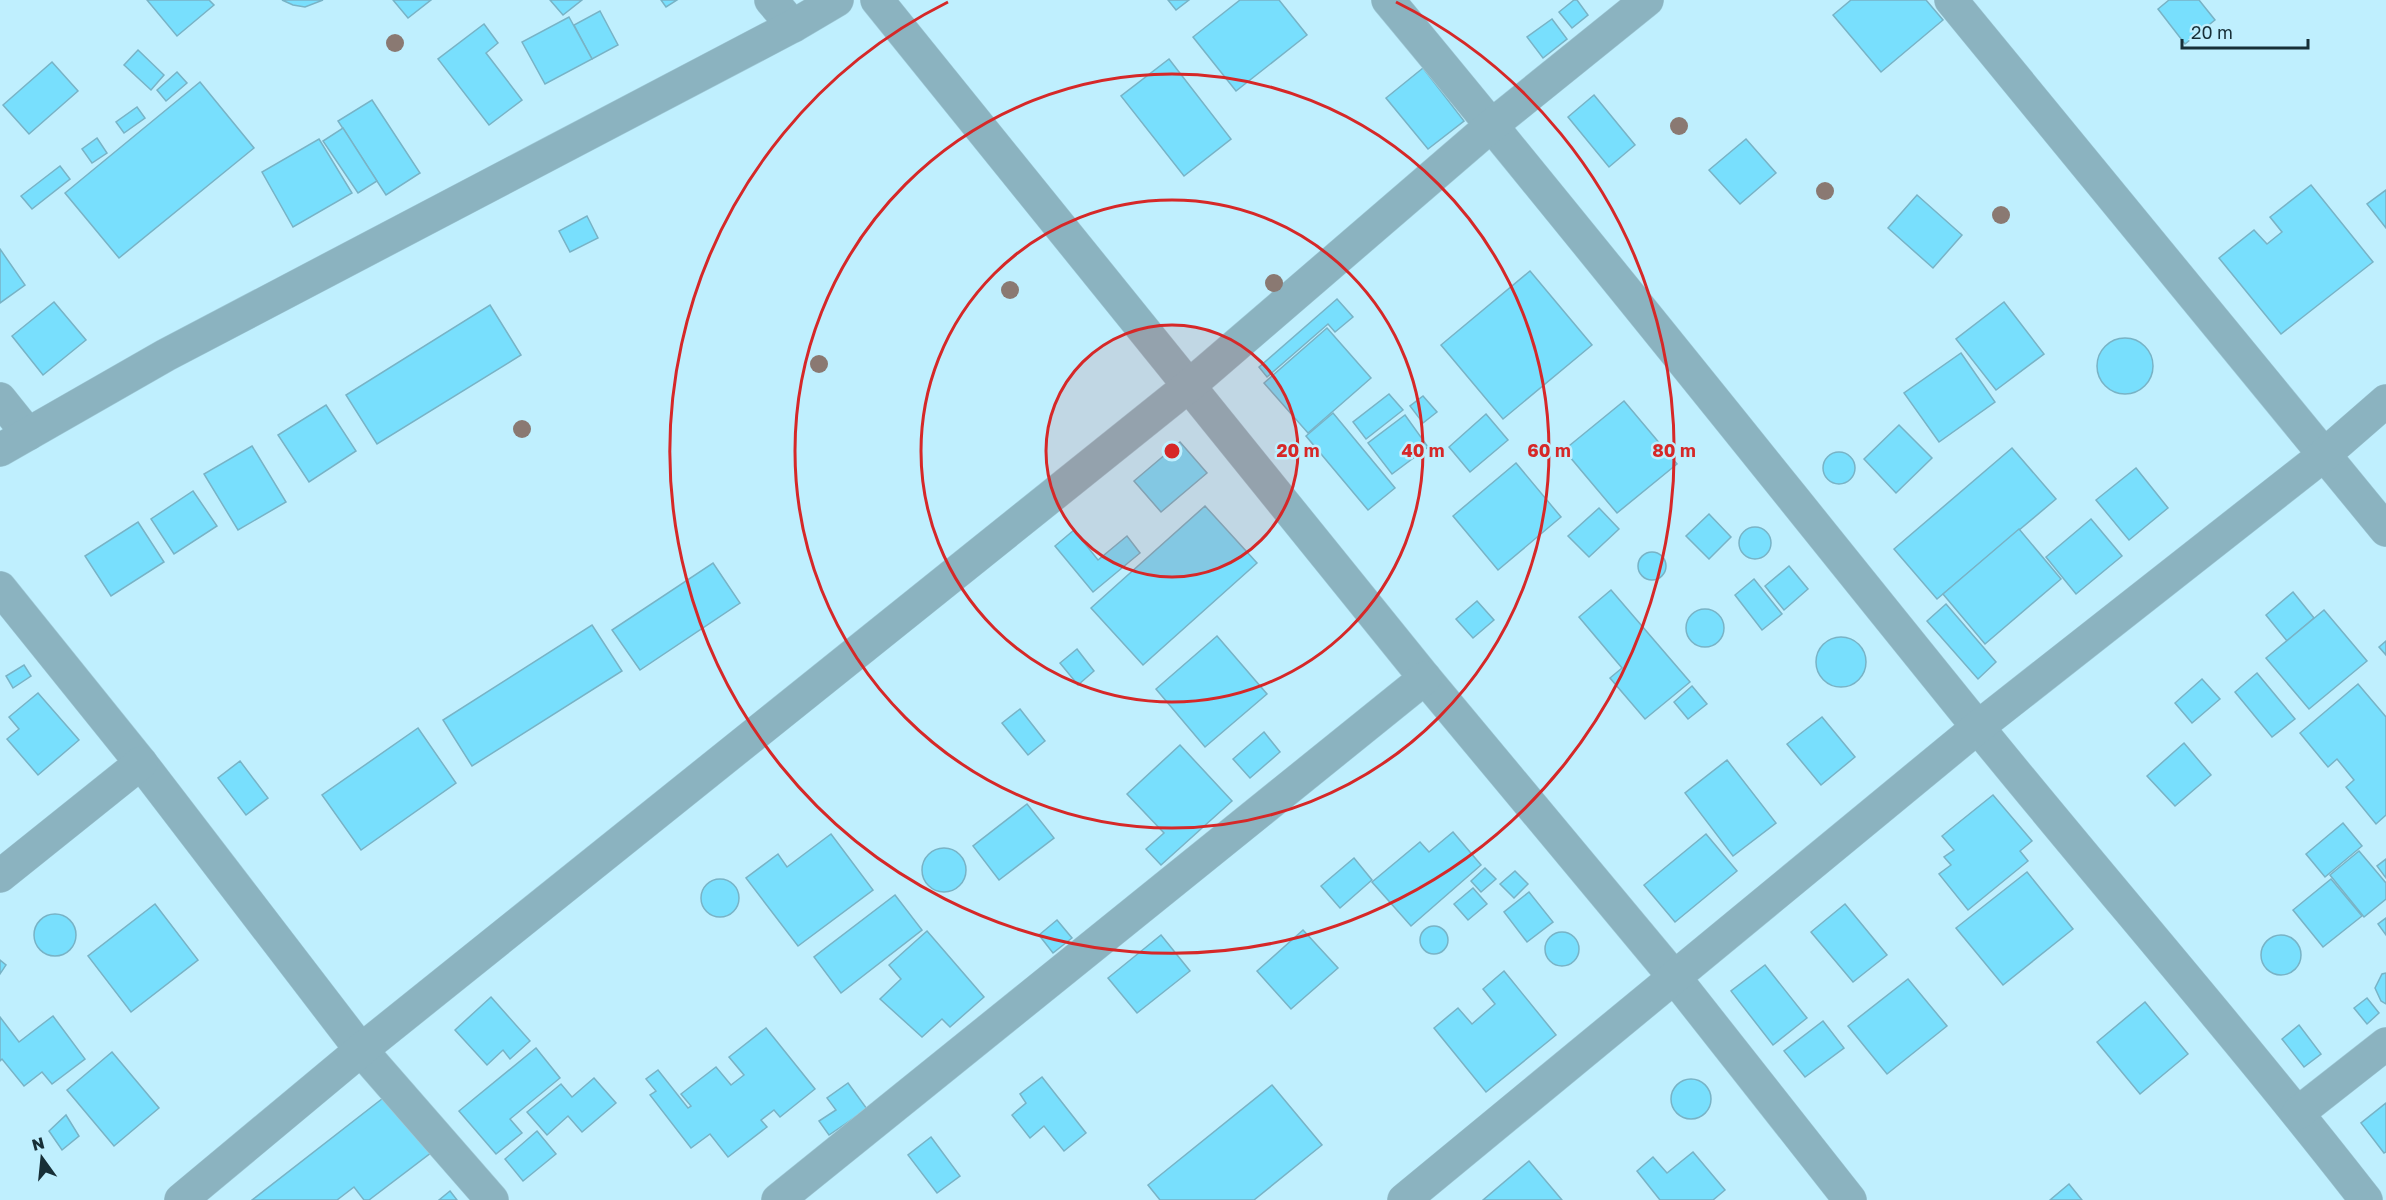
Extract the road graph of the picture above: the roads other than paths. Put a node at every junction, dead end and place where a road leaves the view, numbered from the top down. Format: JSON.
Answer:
{"nodes":[{"id":1,"x":771,"y":0,"type":"edge"},
{"id":2,"x":837,"y":0,"type":"edge"},
{"id":3,"x":877,"y":0,"type":"edge"},
{"id":4,"x":1388,"y":0,"type":"edge"},
{"id":5,"x":1647,"y":0,"type":"edge"},
{"id":6,"x":1951,"y":0,"type":"edge"},
{"id":7,"x":793,"y":26,"type":"junction"},
{"id":8,"x":1492,"y":125,"type":"junction"},
{"id":9,"x":1190,"y":385,"type":"junction"},
{"id":10,"x":0,"y":399,"type":"edge"},
{"id":11,"x":2386,"y":401,"type":"edge"},
{"id":12,"x":28,"y":434,"type":"junction"},
{"id":13,"x":0,"y":450,"type":"edge"},
{"id":14,"x":2325,"y":455,"type":"junction"},
{"id":15,"x":2386,"y":530,"type":"edge"},
{"id":16,"x":0,"y":588,"type":"edge"},
{"id":17,"x":1425,"y":678,"type":"junction"},
{"id":18,"x":1978,"y":727,"type":"junction"},
{"id":19,"x":141,"y":763,"type":"junction"},
{"id":20,"x":0,"y":876,"type":"edge"},
{"id":21,"x":1675,"y":978,"type":"junction"},
{"id":22,"x":2386,"y":1044,"type":"edge"},
{"id":23,"x":362,"y":1050,"type":"junction"},
{"id":24,"x":2298,"y":1113,"type":"junction"},
{"id":25,"x":181,"y":1200,"type":"edge"},
{"id":26,"x":492,"y":1200,"type":"edge"},
{"id":27,"x":778,"y":1200,"type":"edge"},
{"id":28,"x":1404,"y":1200,"type":"edge"},
{"id":29,"x":1850,"y":1200,"type":"edge"},
{"id":30,"x":2366,"y":1200,"type":"edge"}],
"edges":[{"from":1,"to":7,"type":"street"},
{"from":2,"to":7,"type":"street"},
{"from":3,"to":9,"type":"street"},
{"from":4,"to":8,"type":"street"},
{"from":5,"to":8,"type":"street"},
{"from":6,"to":14,"type":"street"},
{"from":7,"to":12,"type":"street"},
{"from":8,"to":9,"type":"street"},
{"from":8,"to":18,"type":"street"},
{"from":9,"to":17,"type":"street"},
{"from":9,"to":23,"type":"street"},
{"from":10,"to":12,"type":"street"},
{"from":11,"to":14,"type":"street"},
{"from":12,"to":13,"type":"street"},
{"from":14,"to":15,"type":"street"},
{"from":14,"to":18,"type":"street"},
{"from":16,"to":19,"type":"street"},
{"from":17,"to":21,"type":"street"},
{"from":17,"to":27,"type":"street"},
{"from":18,"to":21,"type":"street"},
{"from":18,"to":24,"type":"street"},
{"from":19,"to":20,"type":"street"},
{"from":19,"to":23,"type":"street"},
{"from":21,"to":28,"type":"street"},
{"from":21,"to":29,"type":"street"},
{"from":22,"to":24,"type":"street"},
{"from":23,"to":25,"type":"street"},
{"from":23,"to":26,"type":"street"},
{"from":24,"to":30,"type":"street"}]}
